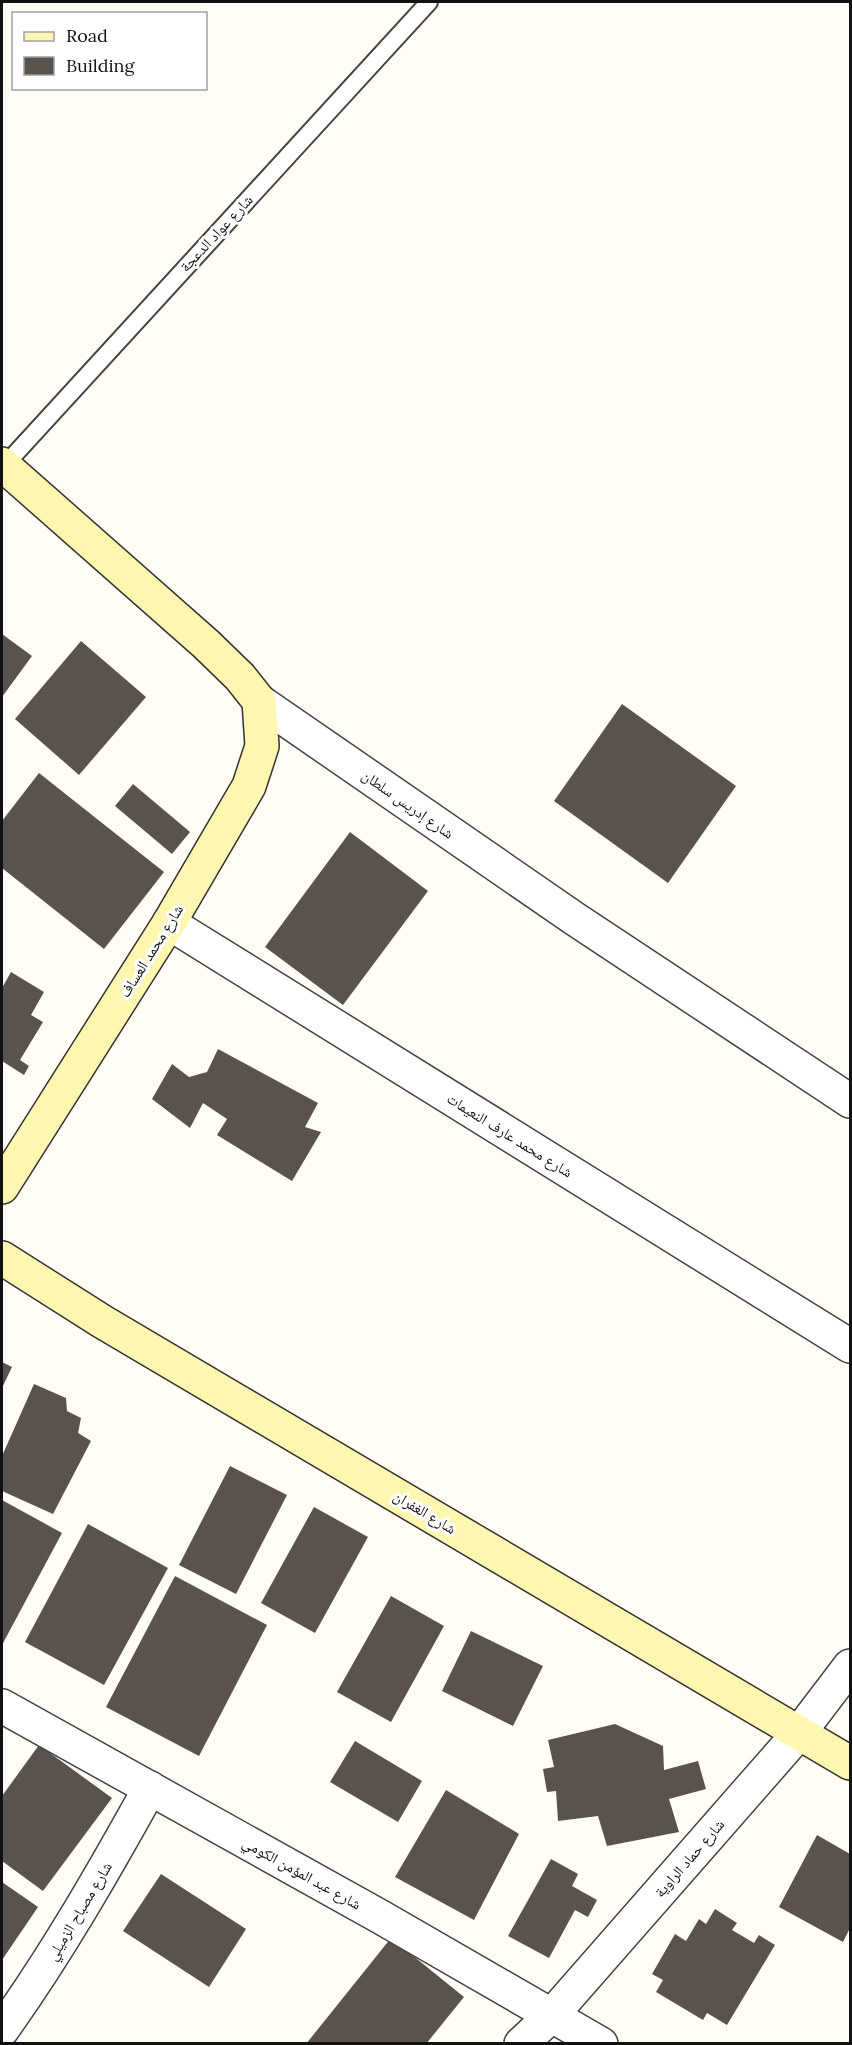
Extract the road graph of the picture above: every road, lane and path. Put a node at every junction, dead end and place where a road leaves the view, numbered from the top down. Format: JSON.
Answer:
{"nodes":[{"id":1,"x":429,"y":2,"type":"edge"},
{"id":2,"x":3,"y":465,"type":"edge"},
{"id":3,"x":259,"y":702,"type":"junction"},
{"id":4,"x":169,"y":923,"type":"junction"},
{"id":5,"x":850,"y":1101,"type":"edge"},
{"id":6,"x":2,"y":1187,"type":"edge"},
{"id":7,"x":2,"y":1258,"type":"edge"},
{"id":8,"x":850,"y":1346,"type":"edge"},
{"id":9,"x":850,"y":1666,"type":"edge"},
{"id":10,"x":2,"y":1706,"type":"edge"},
{"id":11,"x":799,"y":1733,"type":"junction"},
{"id":12,"x":850,"y":1763,"type":"edge"},
{"id":13,"x":150,"y":1788,"type":"junction"},
{"id":14,"x":552,"y":2015,"type":"junction"},
{"id":15,"x":2,"y":2030,"type":"edge"},
{"id":16,"x":521,"y":2043,"type":"edge"},
{"id":17,"x":601,"y":2043,"type":"edge"}],
"edges":[{"from":1,"to":2,"type":"lane","name":"شارع عواد الدعجة"},
{"from":2,"to":3,"type":"street","name":"شارع إدريس سلطان"},
{"from":3,"to":4,"type":"street","name":"شارع محمد العساف"},
{"from":3,"to":5,"type":"street","name":"شارع إدريس سلطان"},
{"from":4,"to":6,"type":"street","name":"شارع محمد العساف"},
{"from":4,"to":8,"type":"street","name":"شارع محمد عارف النعيمات"},
{"from":7,"to":11,"type":"street","name":"شارع الغفران"},
{"from":9,"to":11,"type":"street","name":"شارع حماد الراوية"},
{"from":10,"to":13,"type":"street","name":"شارع عبد المؤمن الكومي"},
{"from":11,"to":12,"type":"street","name":"شارع الغفران"},
{"from":11,"to":14,"type":"street","name":"شارع حماد الراوية"},
{"from":13,"to":14,"type":"street","name":"شارع عبد المؤمن الكومي"},
{"from":13,"to":15,"type":"street","name":"شارع مصباح الزميلي"},
{"from":14,"to":16,"type":"street","name":"شارع حماد الراوية"},
{"from":14,"to":17,"type":"street","name":"شارع عبد المؤمن الكومي"}]}
